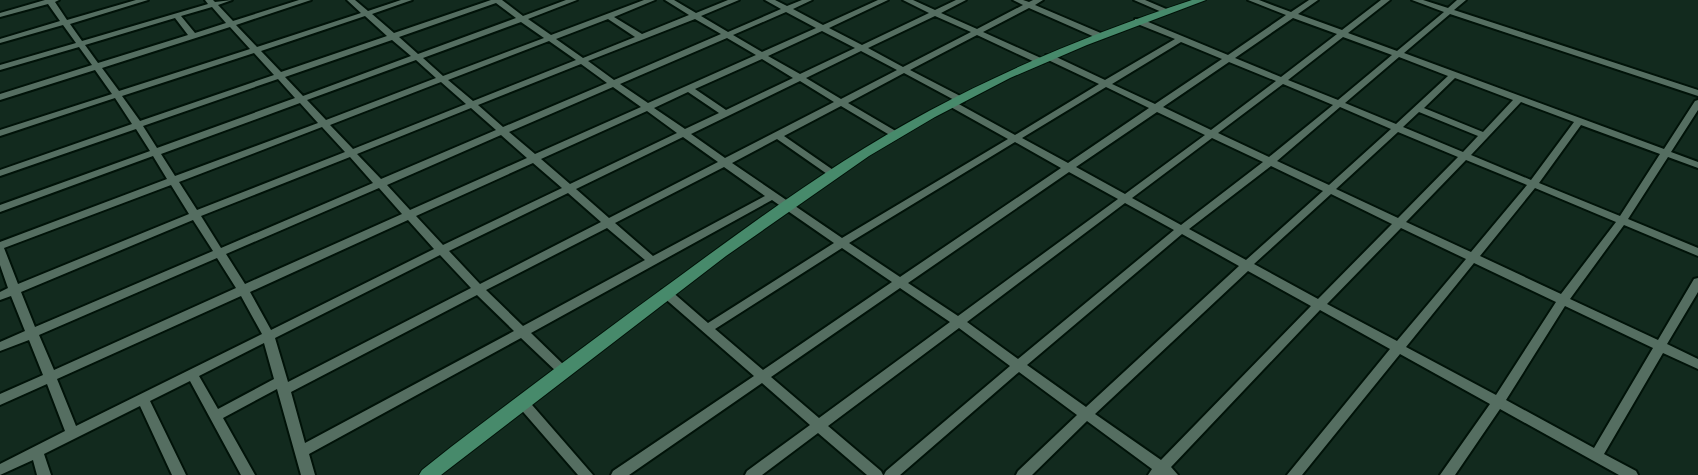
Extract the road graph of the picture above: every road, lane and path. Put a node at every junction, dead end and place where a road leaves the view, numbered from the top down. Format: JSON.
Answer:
{"nodes":[{"id":1,"x":51,"y":0,"type":"edge"},
{"id":2,"x":144,"y":0,"type":"edge"},
{"id":3,"x":228,"y":0,"type":"edge"},
{"id":4,"x":307,"y":0,"type":"edge"},
{"id":5,"x":351,"y":0,"type":"edge"},
{"id":6,"x":408,"y":0,"type":"edge"},
{"id":7,"x":497,"y":0,"type":"edge"},
{"id":8,"x":573,"y":0,"type":"edge"},
{"id":9,"x":651,"y":0,"type":"edge"},
{"id":10,"x":669,"y":0,"type":"edge"},
{"id":11,"x":735,"y":0,"type":"edge"},
{"id":12,"x":769,"y":0,"type":"edge"},
{"id":13,"x":808,"y":0,"type":"edge"},
{"id":14,"x":884,"y":0,"type":"edge"},
{"id":15,"x":907,"y":0,"type":"edge"},
{"id":16,"x":962,"y":0,"type":"edge"},
{"id":17,"x":1017,"y":0,"type":"edge"},
{"id":18,"x":1039,"y":0,"type":"edge"},
{"id":19,"x":1138,"y":0,"type":"edge"},
{"id":20,"x":1201,"y":0,"type":"edge"},
{"id":21,"x":1252,"y":0,"type":"edge"},
{"id":22,"x":1314,"y":0,"type":"edge"},
{"id":23,"x":1386,"y":0,"type":"edge"},
{"id":24,"x":1416,"y":0,"type":"edge"},
{"id":25,"x":1462,"y":0,"type":"edge"},
{"id":26,"x":211,"y":2,"type":"edge"},
{"id":27,"x":1029,"y":5,"type":"junction"},
{"id":28,"x":786,"y":9,"type":"junction"},
{"id":29,"x":1167,"y":11,"type":"junction"},
{"id":30,"x":1449,"y":11,"type":"junction"},
{"id":31,"x":934,"y":13,"type":"junction"},
{"id":32,"x":365,"y":14,"type":"junction"},
{"id":33,"x":1293,"y":14,"type":"junction"},
{"id":34,"x":0,"y":15,"type":"edge"},
{"id":35,"x":176,"y":15,"type":"junction"},
{"id":36,"x":697,"y":15,"type":"junction"},
{"id":37,"x":608,"y":16,"type":"junction"},
{"id":38,"x":522,"y":18,"type":"junction"},
{"id":39,"x":1138,"y":21,"type":"junction"},
{"id":40,"x":65,"y":22,"type":"junction"},
{"id":41,"x":231,"y":23,"type":"junction"},
{"id":42,"x":823,"y":28,"type":"junction"},
{"id":43,"x":978,"y":32,"type":"junction"},
{"id":44,"x":728,"y":33,"type":"junction"},
{"id":45,"x":1345,"y":34,"type":"junction"},
{"id":46,"x":193,"y":36,"type":"junction"},
{"id":47,"x":392,"y":36,"type":"junction"},
{"id":48,"x":1100,"y":36,"type":"junction"},
{"id":49,"x":550,"y":38,"type":"junction"},
{"id":50,"x":640,"y":38,"type":"junction"},
{"id":51,"x":1180,"y":39,"type":"junction"},
{"id":52,"x":0,"y":41,"type":"edge"},
{"id":53,"x":80,"y":44,"type":"junction"},
{"id":54,"x":861,"y":48,"type":"junction"},
{"id":55,"x":255,"y":50,"type":"junction"},
{"id":56,"x":1400,"y":54,"type":"junction"},
{"id":57,"x":763,"y":55,"type":"junction"},
{"id":58,"x":417,"y":57,"type":"junction"},
{"id":59,"x":1045,"y":59,"type":"junction"},
{"id":60,"x":1229,"y":59,"type":"junction"},
{"id":61,"x":581,"y":61,"type":"junction"},
{"id":62,"x":96,"y":66,"type":"junction"},
{"id":63,"x":0,"y":68,"type":"edge"},
{"id":64,"x":904,"y":70,"type":"junction"},
{"id":65,"x":1454,"y":75,"type":"junction"},
{"id":66,"x":279,"y":76,"type":"junction"},
{"id":67,"x":800,"y":77,"type":"junction"},
{"id":68,"x":440,"y":78,"type":"junction"},
{"id":69,"x":1282,"y":81,"type":"junction"},
{"id":70,"x":614,"y":83,"type":"junction"},
{"id":71,"x":1105,"y":84,"type":"junction"},
{"id":72,"x":688,"y":88,"type":"junction"},
{"id":73,"x":1698,"y":93,"type":"edge"},
{"id":74,"x":117,"y":94,"type":"junction"},
{"id":75,"x":0,"y":97,"type":"edge"},
{"id":76,"x":302,"y":99,"type":"junction"},
{"id":77,"x":1520,"y":99,"type":"junction"},
{"id":78,"x":841,"y":102,"type":"junction"},
{"id":79,"x":956,"y":102,"type":"junction"},
{"id":80,"x":1698,"y":103,"type":"edge"},
{"id":81,"x":471,"y":105,"type":"junction"},
{"id":82,"x":1340,"y":105,"type":"junction"},
{"id":83,"x":648,"y":107,"type":"junction"},
{"id":84,"x":1156,"y":108,"type":"junction"},
{"id":85,"x":1418,"y":109,"type":"junction"},
{"id":86,"x":725,"y":113,"type":"junction"},
{"id":87,"x":1579,"y":121,"type":"junction"},
{"id":88,"x":322,"y":123,"type":"junction"},
{"id":89,"x":137,"y":126,"type":"junction"},
{"id":90,"x":1397,"y":128,"type":"junction"},
{"id":91,"x":503,"y":131,"type":"junction"},
{"id":92,"x":0,"y":133,"type":"edge"},
{"id":93,"x":683,"y":133,"type":"junction"},
{"id":94,"x":1212,"y":134,"type":"junction"},
{"id":95,"x":777,"y":135,"type":"junction"},
{"id":96,"x":896,"y":135,"type":"junction"},
{"id":97,"x":1485,"y":136,"type":"junction"},
{"id":98,"x":1014,"y":138,"type":"junction"},
{"id":99,"x":154,"y":152,"type":"junction"},
{"id":100,"x":350,"y":153,"type":"junction"},
{"id":101,"x":1667,"y":154,"type":"junction"},
{"id":102,"x":1465,"y":156,"type":"junction"},
{"id":103,"x":535,"y":158,"type":"junction"},
{"id":104,"x":1271,"y":161,"type":"junction"},
{"id":105,"x":724,"y":162,"type":"junction"},
{"id":106,"x":1698,"y":165,"type":"edge"},
{"id":107,"x":1068,"y":167,"type":"junction"},
{"id":108,"x":0,"y":173,"type":"edge"},
{"id":109,"x":833,"y":174,"type":"junction"},
{"id":110,"x":172,"y":180,"type":"junction"},
{"id":111,"x":380,"y":184,"type":"junction"},
{"id":112,"x":1533,"y":184,"type":"junction"},
{"id":113,"x":568,"y":188,"type":"junction"},
{"id":114,"x":1332,"y":189,"type":"junction"},
{"id":115,"x":772,"y":196,"type":"junction"},
{"id":116,"x":1124,"y":197,"type":"junction"},
{"id":117,"x":785,"y":206,"type":"junction"},
{"id":118,"x":0,"y":209,"type":"edge"},
{"id":119,"x":409,"y":214,"type":"junction"},
{"id":120,"x":195,"y":215,"type":"junction"},
{"id":121,"x":607,"y":221,"type":"junction"},
{"id":122,"x":1622,"y":221,"type":"junction"},
{"id":123,"x":1402,"y":222,"type":"junction"},
{"id":124,"x":1182,"y":229,"type":"junction"},
{"id":125,"x":842,"y":243,"type":"junction"},
{"id":126,"x":0,"y":248,"type":"edge"},
{"id":127,"x":441,"y":250,"type":"junction"},
{"id":128,"x":1698,"y":252,"type":"edge"},
{"id":129,"x":220,"y":253,"type":"junction"},
{"id":130,"x":1474,"y":256,"type":"junction"},
{"id":131,"x":652,"y":261,"type":"junction"},
{"id":132,"x":1246,"y":265,"type":"junction"},
{"id":133,"x":901,"y":282,"type":"junction"},
{"id":134,"x":1698,"y":282,"type":"edge"},
{"id":135,"x":244,"y":289,"type":"junction"},
{"id":136,"x":478,"y":289,"type":"junction"},
{"id":137,"x":14,"y":290,"type":"junction"},
{"id":138,"x":666,"y":293,"type":"junction"},
{"id":139,"x":0,"y":296,"type":"edge"},
{"id":140,"x":1563,"y":300,"type":"junction"},
{"id":141,"x":1318,"y":304,"type":"junction"},
{"id":142,"x":957,"y":321,"type":"junction"},
{"id":143,"x":708,"y":328,"type":"junction"},
{"id":144,"x":521,"y":331,"type":"junction"},
{"id":145,"x":33,"y":333,"type":"junction"},
{"id":146,"x":268,"y":335,"type":"junction"},
{"id":147,"x":1660,"y":346,"type":"junction"},
{"id":148,"x":0,"y":347,"type":"edge"},
{"id":149,"x":1398,"y":347,"type":"junction"},
{"id":150,"x":1698,"y":364,"type":"edge"},
{"id":151,"x":1018,"y":365,"type":"junction"},
{"id":152,"x":563,"y":371,"type":"junction"},
{"id":153,"x":192,"y":374,"type":"junction"},
{"id":154,"x":764,"y":375,"type":"junction"},
{"id":155,"x":52,"y":376,"type":"junction"},
{"id":156,"x":283,"y":385,"type":"junction"},
{"id":157,"x":143,"y":399,"type":"junction"},
{"id":158,"x":0,"y":400,"type":"edge"},
{"id":159,"x":522,"y":402,"type":"junction"},
{"id":160,"x":1498,"y":402,"type":"junction"},
{"id":161,"x":1085,"y":414,"type":"junction"},
{"id":162,"x":215,"y":416,"type":"junction"},
{"id":163,"x":819,"y":424,"type":"junction"},
{"id":164,"x":74,"y":434,"type":"junction"},
{"id":165,"x":37,"y":452,"type":"junction"},
{"id":166,"x":301,"y":452,"type":"junction"},
{"id":167,"x":1596,"y":456,"type":"junction"},
{"id":168,"x":0,"y":470,"type":"edge"},
{"id":169,"x":1613,"y":471,"type":"edge"},
{"id":170,"x":1162,"y":473,"type":"edge"},
{"id":171,"x":44,"y":475,"type":"edge"},
{"id":172,"x":179,"y":475,"type":"edge"},
{"id":173,"x":248,"y":475,"type":"edge"},
{"id":174,"x":308,"y":475,"type":"edge"},
{"id":175,"x":428,"y":475,"type":"edge"},
{"id":176,"x":586,"y":475,"type":"edge"},
{"id":177,"x":618,"y":475,"type":"edge"},
{"id":178,"x":752,"y":475,"type":"edge"},
{"id":179,"x":876,"y":475,"type":"edge"},
{"id":180,"x":891,"y":475,"type":"edge"},
{"id":181,"x":1023,"y":475,"type":"edge"},
{"id":182,"x":1294,"y":475,"type":"edge"},
{"id":183,"x":1447,"y":475,"type":"edge"},
{"id":184,"x":1631,"y":475,"type":"edge"}],
"edges":[{"from":1,"to":34,"type":"street"},
{"from":1,"to":40,"type":"street"},
{"from":2,"to":40,"type":"street"},
{"from":3,"to":26,"type":"street"},
{"from":4,"to":41,"type":"street"},
{"from":5,"to":32,"type":"street"},
{"from":6,"to":32,"type":"street"},
{"from":7,"to":38,"type":"street"},
{"from":7,"to":47,"type":"street"},
{"from":8,"to":38,"type":"street"},
{"from":9,"to":37,"type":"street"},
{"from":10,"to":36,"type":"street"},
{"from":11,"to":36,"type":"street"},
{"from":12,"to":28,"type":"street"},
{"from":13,"to":28,"type":"street"},
{"from":14,"to":42,"type":"street"},
{"from":15,"to":31,"type":"street"},
{"from":16,"to":31,"type":"street"},
{"from":17,"to":27,"type":"street"},
{"from":18,"to":27,"type":"street"},
{"from":19,"to":29,"type":"street"},
{"from":20,"to":29,"type":"main road"},
{"from":21,"to":33,"type":"street"},
{"from":22,"to":33,"type":"street"},
{"from":23,"to":45,"type":"street"},
{"from":24,"to":30,"type":"street"},
{"from":25,"to":30,"type":"street"},
{"from":26,"to":35,"type":"street"},
{"from":26,"to":41,"type":"street"},
{"from":27,"to":43,"type":"street"},
{"from":27,"to":48,"type":"street"},
{"from":28,"to":42,"type":"street"},
{"from":28,"to":44,"type":"street"},
{"from":29,"to":39,"type":"main road"},
{"from":30,"to":56,"type":"street"},
{"from":30,"to":73,"type":"street"},
{"from":31,"to":43,"type":"street"},
{"from":31,"to":54,"type":"street"},
{"from":32,"to":47,"type":"street"},
{"from":32,"to":55,"type":"street"},
{"from":33,"to":45,"type":"street"},
{"from":33,"to":60,"type":"street"},
{"from":35,"to":46,"type":"street"},
{"from":35,"to":53,"type":"street"},
{"from":36,"to":44,"type":"street"},
{"from":36,"to":50,"type":"street"},
{"from":37,"to":49,"type":"street"},
{"from":37,"to":50,"type":"street"},
{"from":38,"to":49,"type":"street"},
{"from":38,"to":58,"type":"street"},
{"from":39,"to":48,"type":"main road"},
{"from":39,"to":51,"type":"street"},
{"from":40,"to":52,"type":"street"},
{"from":40,"to":53,"type":"street"},
{"from":41,"to":46,"type":"street"},
{"from":41,"to":55,"type":"street"},
{"from":42,"to":54,"type":"street"},
{"from":42,"to":57,"type":"street"},
{"from":43,"to":59,"type":"street"},
{"from":43,"to":64,"type":"street"},
{"from":44,"to":57,"type":"street"},
{"from":44,"to":70,"type":"street"},
{"from":45,"to":56,"type":"street"},
{"from":45,"to":69,"type":"street"},
{"from":46,"to":62,"type":"street"},
{"from":47,"to":58,"type":"street"},
{"from":47,"to":66,"type":"street"},
{"from":48,"to":59,"type":"main road"},
{"from":49,"to":61,"type":"street"},
{"from":49,"to":68,"type":"street"},
{"from":50,"to":61,"type":"street"},
{"from":51,"to":60,"type":"street"},
{"from":51,"to":71,"type":"street"},
{"from":53,"to":62,"type":"street"},
{"from":53,"to":63,"type":"street"},
{"from":54,"to":64,"type":"street"},
{"from":54,"to":67,"type":"street"},
{"from":55,"to":66,"type":"street"},
{"from":55,"to":74,"type":"street"},
{"from":56,"to":65,"type":"street"},
{"from":56,"to":82,"type":"street"},
{"from":57,"to":67,"type":"street"},
{"from":57,"to":72,"type":"street"},
{"from":58,"to":68,"type":"street"},
{"from":58,"to":76,"type":"street"},
{"from":59,"to":71,"type":"street"},
{"from":59,"to":79,"type":"main road"},
{"from":60,"to":69,"type":"street"},
{"from":60,"to":84,"type":"street"},
{"from":61,"to":70,"type":"street"},
{"from":61,"to":81,"type":"street"},
{"from":62,"to":74,"type":"street"},
{"from":62,"to":75,"type":"street"},
{"from":64,"to":78,"type":"street"},
{"from":64,"to":79,"type":"street"},
{"from":65,"to":77,"type":"street"},
{"from":65,"to":85,"type":"street"},
{"from":66,"to":76,"type":"street"},
{"from":66,"to":89,"type":"street"},
{"from":67,"to":78,"type":"street"},
{"from":67,"to":86,"type":"street"},
{"from":68,"to":81,"type":"street"},
{"from":68,"to":88,"type":"street"},
{"from":69,"to":82,"type":"street"},
{"from":69,"to":94,"type":"street"},
{"from":70,"to":83,"type":"street"},
{"from":70,"to":91,"type":"street"},
{"from":71,"to":84,"type":"street"},
{"from":71,"to":98,"type":"street"},
{"from":72,"to":83,"type":"street"},
{"from":72,"to":86,"type":"street"},
{"from":74,"to":89,"type":"street"},
{"from":74,"to":92,"type":"street"},
{"from":76,"to":88,"type":"street"},
{"from":76,"to":99,"type":"street"},
{"from":77,"to":87,"type":"street"},
{"from":77,"to":97,"type":"street"},
{"from":78,"to":95,"type":"street"},
{"from":78,"to":96,"type":"street"},
{"from":79,"to":96,"type":"main road"},
{"from":79,"to":98,"type":"street"},
{"from":80,"to":101,"type":"street"},
{"from":81,"to":91,"type":"street"},
{"from":81,"to":100,"type":"street"},
{"from":82,"to":90,"type":"street"},
{"from":82,"to":104,"type":"street"},
{"from":83,"to":93,"type":"street"},
{"from":83,"to":103,"type":"street"},
{"from":84,"to":94,"type":"street"},
{"from":84,"to":107,"type":"street"},
{"from":85,"to":90,"type":"street"},
{"from":85,"to":97,"type":"street"},
{"from":86,"to":93,"type":"street"},
{"from":87,"to":101,"type":"street"},
{"from":87,"to":112,"type":"street"},
{"from":88,"to":100,"type":"street"},
{"from":88,"to":110,"type":"street"},
{"from":89,"to":99,"type":"street"},
{"from":89,"to":108,"type":"street"},
{"from":90,"to":102,"type":"street"},
{"from":90,"to":114,"type":"street"},
{"from":91,"to":103,"type":"street"},
{"from":91,"to":111,"type":"street"},
{"from":93,"to":105,"type":"street"},
{"from":93,"to":113,"type":"street"},
{"from":94,"to":104,"type":"street"},
{"from":94,"to":116,"type":"street"},
{"from":95,"to":105,"type":"street"},
{"from":95,"to":109,"type":"street"},
{"from":96,"to":109,"type":"main road"},
{"from":97,"to":102,"type":"street"},
{"from":98,"to":107,"type":"street"},
{"from":98,"to":125,"type":"street"},
{"from":99,"to":110,"type":"street"},
{"from":99,"to":118,"type":"street"},
{"from":100,"to":111,"type":"street"},
{"from":100,"to":120,"type":"street"},
{"from":101,"to":106,"type":"street"},
{"from":101,"to":122,"type":"street"},
{"from":102,"to":112,"type":"street"},
{"from":102,"to":123,"type":"street"},
{"from":103,"to":113,"type":"street"},
{"from":103,"to":119,"type":"street"},
{"from":104,"to":114,"type":"street"},
{"from":104,"to":124,"type":"street"},
{"from":105,"to":115,"type":"street"},
{"from":105,"to":121,"type":"street"},
{"from":107,"to":116,"type":"street"},
{"from":107,"to":133,"type":"street"},
{"from":109,"to":117,"type":"main road"},
{"from":110,"to":120,"type":"street"},
{"from":110,"to":126,"type":"street"},
{"from":111,"to":119,"type":"street"},
{"from":111,"to":129,"type":"street"},
{"from":112,"to":122,"type":"street"},
{"from":112,"to":130,"type":"street"},
{"from":113,"to":121,"type":"street"},
{"from":113,"to":127,"type":"street"},
{"from":114,"to":123,"type":"street"},
{"from":114,"to":132,"type":"street"},
{"from":115,"to":117,"type":"street"},
{"from":115,"to":131,"type":"street"},
{"from":116,"to":124,"type":"street"},
{"from":116,"to":142,"type":"street"},
{"from":117,"to":125,"type":"street"},
{"from":117,"to":138,"type":"main road"},
{"from":119,"to":127,"type":"street"},
{"from":119,"to":135,"type":"street"},
{"from":120,"to":129,"type":"street"},
{"from":120,"to":137,"type":"street"},
{"from":121,"to":131,"type":"street"},
{"from":121,"to":136,"type":"street"},
{"from":122,"to":128,"type":"street"},
{"from":122,"to":140,"type":"street"},
{"from":123,"to":130,"type":"street"},
{"from":123,"to":141,"type":"street"},
{"from":124,"to":132,"type":"street"},
{"from":124,"to":151,"type":"street"},
{"from":125,"to":133,"type":"street"},
{"from":125,"to":143,"type":"street"},
{"from":126,"to":137,"type":"street"},
{"from":127,"to":136,"type":"street"},
{"from":127,"to":146,"type":"street"},
{"from":129,"to":135,"type":"street"},
{"from":129,"to":145,"type":"street"},
{"from":130,"to":140,"type":"street"},
{"from":130,"to":149,"type":"street"},
{"from":131,"to":144,"type":"street"},
{"from":132,"to":141,"type":"street"},
{"from":132,"to":161,"type":"street"},
{"from":133,"to":142,"type":"street"},
{"from":133,"to":154,"type":"street"},
{"from":134,"to":147,"type":"street"},
{"from":135,"to":146,"type":"street"},
{"from":135,"to":155,"type":"street"},
{"from":136,"to":144,"type":"street"},
{"from":136,"to":156,"type":"street"},
{"from":137,"to":139,"type":"street"},
{"from":137,"to":145,"type":"street"},
{"from":138,"to":143,"type":"street"},
{"from":138,"to":152,"type":"main road"},
{"from":140,"to":147,"type":"street"},
{"from":140,"to":160,"type":"street"},
{"from":141,"to":149,"type":"street"},
{"from":141,"to":170,"type":"street"},
{"from":142,"to":151,"type":"street"},
{"from":142,"to":163,"type":"street"},
{"from":143,"to":154,"type":"street"},
{"from":144,"to":152,"type":"street"},
{"from":144,"to":166,"type":"street"},
{"from":145,"to":148,"type":"street"},
{"from":145,"to":155,"type":"street"},
{"from":146,"to":153,"type":"street"},
{"from":146,"to":156,"type":"street"},
{"from":147,"to":150,"type":"street"},
{"from":147,"to":167,"type":"street"},
{"from":149,"to":160,"type":"street"},
{"from":149,"to":182,"type":"street"},
{"from":151,"to":161,"type":"street"},
{"from":151,"to":180,"type":"street"},
{"from":152,"to":159,"type":"main road"},
{"from":153,"to":157,"type":"street"},
{"from":153,"to":162,"type":"street"},
{"from":154,"to":163,"type":"street"},
{"from":154,"to":177,"type":"street"},
{"from":155,"to":158,"type":"street"},
{"from":155,"to":164,"type":"street"},
{"from":156,"to":162,"type":"street"},
{"from":156,"to":166,"type":"street"},
{"from":157,"to":164,"type":"street"},
{"from":157,"to":172,"type":"street"},
{"from":159,"to":175,"type":"main road"},
{"from":159,"to":176,"type":"street"},
{"from":160,"to":167,"type":"street"},
{"from":160,"to":183,"type":"street"},
{"from":161,"to":170,"type":"street"},
{"from":161,"to":181,"type":"street"},
{"from":162,"to":173,"type":"street"},
{"from":163,"to":178,"type":"street"},
{"from":163,"to":179,"type":"street"},
{"from":164,"to":165,"type":"street"},
{"from":165,"to":168,"type":"street"},
{"from":165,"to":171,"type":"street"},
{"from":166,"to":174,"type":"street"},
{"from":167,"to":169,"type":"street"},
{"from":169,"to":184,"type":"street"}]}
